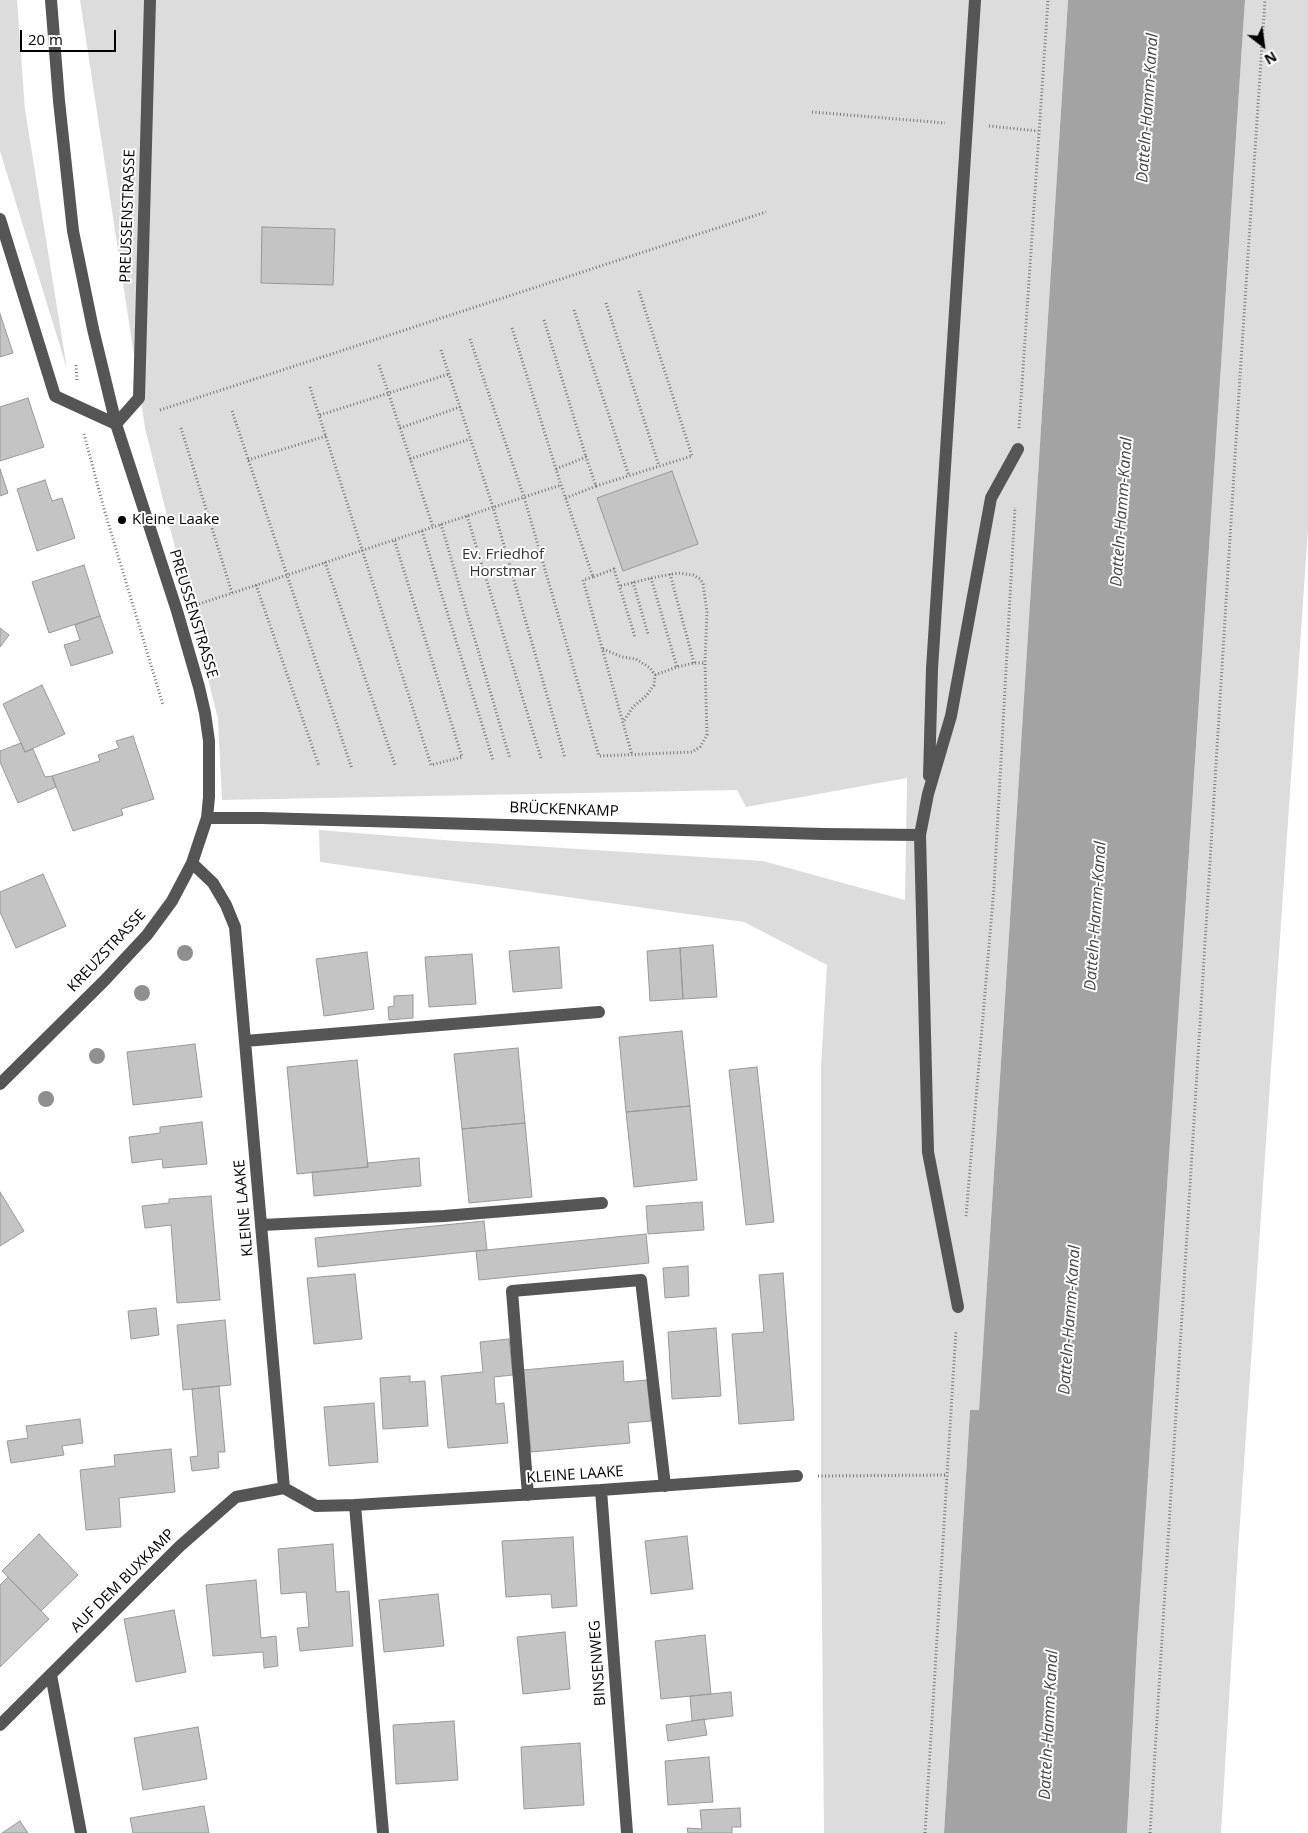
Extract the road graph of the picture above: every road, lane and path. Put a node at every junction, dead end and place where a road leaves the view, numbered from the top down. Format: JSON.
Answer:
{"nodes":[{"id":1,"x":51,"y":0,"type":"edge"},
{"id":2,"x":150,"y":0,"type":"edge"},
{"id":3,"x":975,"y":0,"type":"edge"},
{"id":4,"x":1048,"y":0,"type":"edge"},
{"id":5,"x":1266,"y":0,"type":"edge"},
{"id":6,"x":812,"y":112,"type":"dead end"},
{"id":7,"x":967,"y":125,"type":"junction"},
{"id":8,"x":1038,"y":130,"type":"junction"},
{"id":9,"x":766,"y":212,"type":"dead end"},
{"id":10,"x":0,"y":219,"type":"edge"},
{"id":11,"x":639,"y":292,"type":"dead end"},
{"id":12,"x":606,"y":303,"type":"dead end"},
{"id":13,"x":574,"y":310,"type":"dead end"},
{"id":14,"x":544,"y":320,"type":"dead end"},
{"id":15,"x":512,"y":328,"type":"dead end"},
{"id":16,"x":470,"y":339,"type":"dead end"},
{"id":17,"x":440,"y":350,"type":"dead end"},
{"id":18,"x":379,"y":365,"type":"dead end"},
{"id":19,"x":449,"y":374,"type":"junction"},
{"id":20,"x":310,"y":387,"type":"dead end"},
{"id":21,"x":388,"y":394,"type":"junction"},
{"id":22,"x":460,"y":407,"type":"junction"},
{"id":23,"x":232,"y":411,"type":"dead end"},
{"id":24,"x":154,"y":412,"type":"dead end"},
{"id":25,"x":320,"y":415,"type":"junction"},
{"id":26,"x":116,"y":424,"type":"junction"},
{"id":27,"x":181,"y":428,"type":"dead end"},
{"id":28,"x":400,"y":428,"type":"junction"},
{"id":29,"x":326,"y":436,"type":"junction"},
{"id":30,"x":470,"y":439,"type":"junction"},
{"id":31,"x":1018,"y":449,"type":"joint"},
{"id":32,"x":586,"y":457,"type":"junction"},
{"id":33,"x":410,"y":459,"type":"junction"},
{"id":34,"x":248,"y":460,"type":"junction"},
{"id":35,"x":660,"y":466,"type":"junction"},
{"id":36,"x":556,"y":468,"type":"junction"},
{"id":37,"x":629,"y":476,"type":"junction"},
{"id":38,"x":561,"y":485,"type":"junction"},
{"id":39,"x":596,"y":486,"type":"junction"},
{"id":40,"x":524,"y":497,"type":"junction"},
{"id":41,"x":566,"y":498,"type":"junction"},
{"id":42,"x":1015,"y":498,"type":"dead end"},
{"id":43,"x":493,"y":507,"type":"junction"},
{"id":44,"x":467,"y":516,"type":"junction"},
{"id":45,"x":442,"y":524,"type":"junction"},
{"id":46,"x":433,"y":527,"type":"junction"},
{"id":47,"x":422,"y":531,"type":"junction"},
{"id":48,"x":394,"y":539,"type":"junction"},
{"id":49,"x":363,"y":550,"type":"junction"},
{"id":50,"x":325,"y":562,"type":"junction"},
{"id":51,"x":670,"y":574,"type":"junction"},
{"id":52,"x":287,"y":575,"type":"junction"},
{"id":53,"x":593,"y":577,"type":"junction"},
{"id":54,"x":651,"y":578,"type":"junction"},
{"id":55,"x":632,"y":582,"type":"junction"},
{"id":56,"x":256,"y":585,"type":"junction"},
{"id":57,"x":620,"y":586,"type":"junction"},
{"id":58,"x":232,"y":593,"type":"junction"},
{"id":59,"x":177,"y":611,"type":"junction"},
{"id":60,"x":648,"y":634,"type":"dead end"},
{"id":61,"x":635,"y":637,"type":"dead end"},
{"id":62,"x":602,"y":649,"type":"junction"},
{"id":63,"x":694,"y":663,"type":"junction"},
{"id":64,"x":705,"y":663,"type":"junction"},
{"id":65,"x":677,"y":667,"type":"junction"},
{"id":66,"x":655,"y":675,"type":"junction"},
{"id":67,"x":623,"y":722,"type":"junction"},
{"id":68,"x":632,"y":754,"type":"junction"},
{"id":69,"x":541,"y":758,"type":"dead end"},
{"id":70,"x":565,"y":758,"type":"dead end"},
{"id":71,"x":510,"y":759,"type":"dead end"},
{"id":72,"x":493,"y":760,"type":"dead end"},
{"id":73,"x":395,"y":765,"type":"dead end"},
{"id":74,"x":319,"y":766,"type":"dead end"},
{"id":75,"x":352,"y":769,"type":"dead end"},
{"id":76,"x":928,"y":794,"type":"junction"},
{"id":77,"x":207,"y":818,"type":"junction"},
{"id":78,"x":920,"y":835,"type":"junction"},
{"id":79,"x":192,"y":863,"type":"junction"},
{"id":80,"x":599,"y":1012,"type":"dead end"},
{"id":81,"x":245,"y":1041,"type":"junction"},
{"id":82,"x":0,"y":1084,"type":"edge"},
{"id":83,"x":602,"y":1203,"type":"dead end"},
{"id":84,"x":965,"y":1219,"type":"dead end"},
{"id":85,"x":262,"y":1225,"type":"junction"},
{"id":86,"x":958,"y":1306,"type":"joint"},
{"id":87,"x":946,"y":1475,"type":"junction"},
{"id":88,"x":797,"y":1476,"type":"joint"},
{"id":89,"x":665,"y":1486,"type":"junction"},
{"id":90,"x":284,"y":1488,"type":"junction"},
{"id":91,"x":601,"y":1490,"type":"junction"},
{"id":92,"x":528,"y":1495,"type":"junction"},
{"id":93,"x":355,"y":1506,"type":"junction"},
{"id":94,"x":51,"y":1675,"type":"junction"},
{"id":95,"x":0,"y":1725,"type":"edge"},
{"id":96,"x":82,"y":1833,"type":"edge"},
{"id":97,"x":383,"y":1833,"type":"edge"},
{"id":98,"x":627,"y":1833,"type":"edge"},
{"id":99,"x":925,"y":1833,"type":"edge"},
{"id":100,"x":1150,"y":1833,"type":"edge"}],
"edges":[{"from":1,"to":26,"type":"street","name":"PREUSSENSTRASSE"},
{"from":2,"to":26,"type":"street","name":"PREUSSENSTRASSE"},
{"from":3,"to":7,"type":"street"},
{"from":4,"to":8,"type":"path"},
{"from":5,"to":100,"type":"path"},
{"from":6,"to":7,"type":"path"},
{"from":7,"to":8,"type":"path"},
{"from":7,"to":76,"type":"street"},
{"from":8,"to":31,"type":"path"},
{"from":9,"to":24,"type":"path"},
{"from":10,"to":26,"type":"street"},
{"from":11,"to":35,"type":"path"},
{"from":12,"to":35,"type":"path"},
{"from":13,"to":37,"type":"path"},
{"from":14,"to":32,"type":"path"},
{"from":15,"to":36,"type":"path"},
{"from":16,"to":40,"type":"path"},
{"from":17,"to":19,"type":"path"},
{"from":18,"to":21,"type":"path"},
{"from":19,"to":21,"type":"path"},
{"from":19,"to":22,"type":"path"},
{"from":20,"to":25,"type":"path"},
{"from":21,"to":25,"type":"path"},
{"from":21,"to":28,"type":"path"},
{"from":22,"to":28,"type":"path"},
{"from":22,"to":30,"type":"path"},
{"from":23,"to":34,"type":"path"},
{"from":25,"to":29,"type":"path"},
{"from":26,"to":59,"type":"street","name":"PREUSSENSTRASSE"},
{"from":27,"to":58,"type":"path"},
{"from":28,"to":33,"type":"path"},
{"from":29,"to":34,"type":"path"},
{"from":29,"to":49,"type":"path"},
{"from":30,"to":33,"type":"path"},
{"from":30,"to":43,"type":"path"},
{"from":31,"to":76,"type":"street"},
{"from":32,"to":36,"type":"path"},
{"from":32,"to":39,"type":"path"},
{"from":33,"to":46,"type":"path"},
{"from":34,"to":52,"type":"path"},
{"from":35,"to":37,"type":"path"},
{"from":36,"to":38,"type":"path"},
{"from":37,"to":39,"type":"path"},
{"from":38,"to":40,"type":"path"},
{"from":38,"to":41,"type":"path"},
{"from":39,"to":41,"type":"path"},
{"from":40,"to":43,"type":"path"},
{"from":40,"to":68,"type":"path"},
{"from":41,"to":53,"type":"path"},
{"from":42,"to":84,"type":"path"},
{"from":43,"to":44,"type":"path"},
{"from":43,"to":70,"type":"path"},
{"from":44,"to":45,"type":"path"},
{"from":44,"to":69,"type":"path"},
{"from":45,"to":46,"type":"path"},
{"from":45,"to":71,"type":"path"},
{"from":46,"to":47,"type":"path"},
{"from":47,"to":48,"type":"path"},
{"from":47,"to":72,"type":"path"},
{"from":48,"to":49,"type":"path"},
{"from":48,"to":49,"type":"path"},
{"from":49,"to":50,"type":"path"},
{"from":50,"to":52,"type":"path"},
{"from":50,"to":73,"type":"path"},
{"from":51,"to":54,"type":"path"},
{"from":51,"to":63,"type":"path"},
{"from":51,"to":64,"type":"path"},
{"from":52,"to":56,"type":"path"},
{"from":52,"to":75,"type":"path"},
{"from":53,"to":57,"type":"path"},
{"from":53,"to":62,"type":"path"},
{"from":54,"to":55,"type":"path"},
{"from":54,"to":65,"type":"path"},
{"from":55,"to":57,"type":"path"},
{"from":55,"to":60,"type":"path"},
{"from":56,"to":58,"type":"path"},
{"from":56,"to":74,"type":"path"},
{"from":57,"to":61,"type":"path"},
{"from":58,"to":59,"type":"path"},
{"from":59,"to":77,"type":"street","name":"PREUSSENSTRASSE"},
{"from":62,"to":66,"type":"path"},
{"from":62,"to":67,"type":"path"},
{"from":63,"to":64,"type":"path"},
{"from":63,"to":65,"type":"path"},
{"from":64,"to":68,"type":"path"},
{"from":65,"to":66,"type":"path"},
{"from":66,"to":67,"type":"path"},
{"from":67,"to":68,"type":"path"},
{"from":76,"to":78,"type":"street"},
{"from":77,"to":78,"type":"street","name":"BRÜCKENKAMP"},
{"from":77,"to":79,"type":"street","name":"KREUZSTRASSE"},
{"from":78,"to":86,"type":"street"},
{"from":79,"to":81,"type":"street","name":"KLEINE LAAKE"},
{"from":79,"to":82,"type":"street","name":"KREUZSTRASSE"},
{"from":80,"to":81,"type":"street"},
{"from":81,"to":85,"type":"street","name":"KLEINE LAAKE"},
{"from":83,"to":85,"type":"street"},
{"from":85,"to":90,"type":"street","name":"KLEINE LAAKE"},
{"from":86,"to":87,"type":"path"},
{"from":87,"to":88,"type":"path"},
{"from":87,"to":99,"type":"path"},
{"from":88,"to":89,"type":"street","name":"KLEINE LAAKE"},
{"from":89,"to":91,"type":"street","name":"KLEINE LAAKE"},
{"from":89,"to":92,"type":"street"},
{"from":90,"to":93,"type":"street","name":"KLEINE LAAKE"},
{"from":90,"to":94,"type":"street","name":"AUF DEM BUXKAMP"},
{"from":91,"to":92,"type":"street","name":"KLEINE LAAKE"},
{"from":91,"to":98,"type":"street","name":"BINSENWEG"},
{"from":92,"to":93,"type":"street","name":"KLEINE LAAKE"},
{"from":93,"to":97,"type":"street"},
{"from":94,"to":95,"type":"street","name":"AUF DEM BUXKAMP"},
{"from":94,"to":96,"type":"street"}]}
